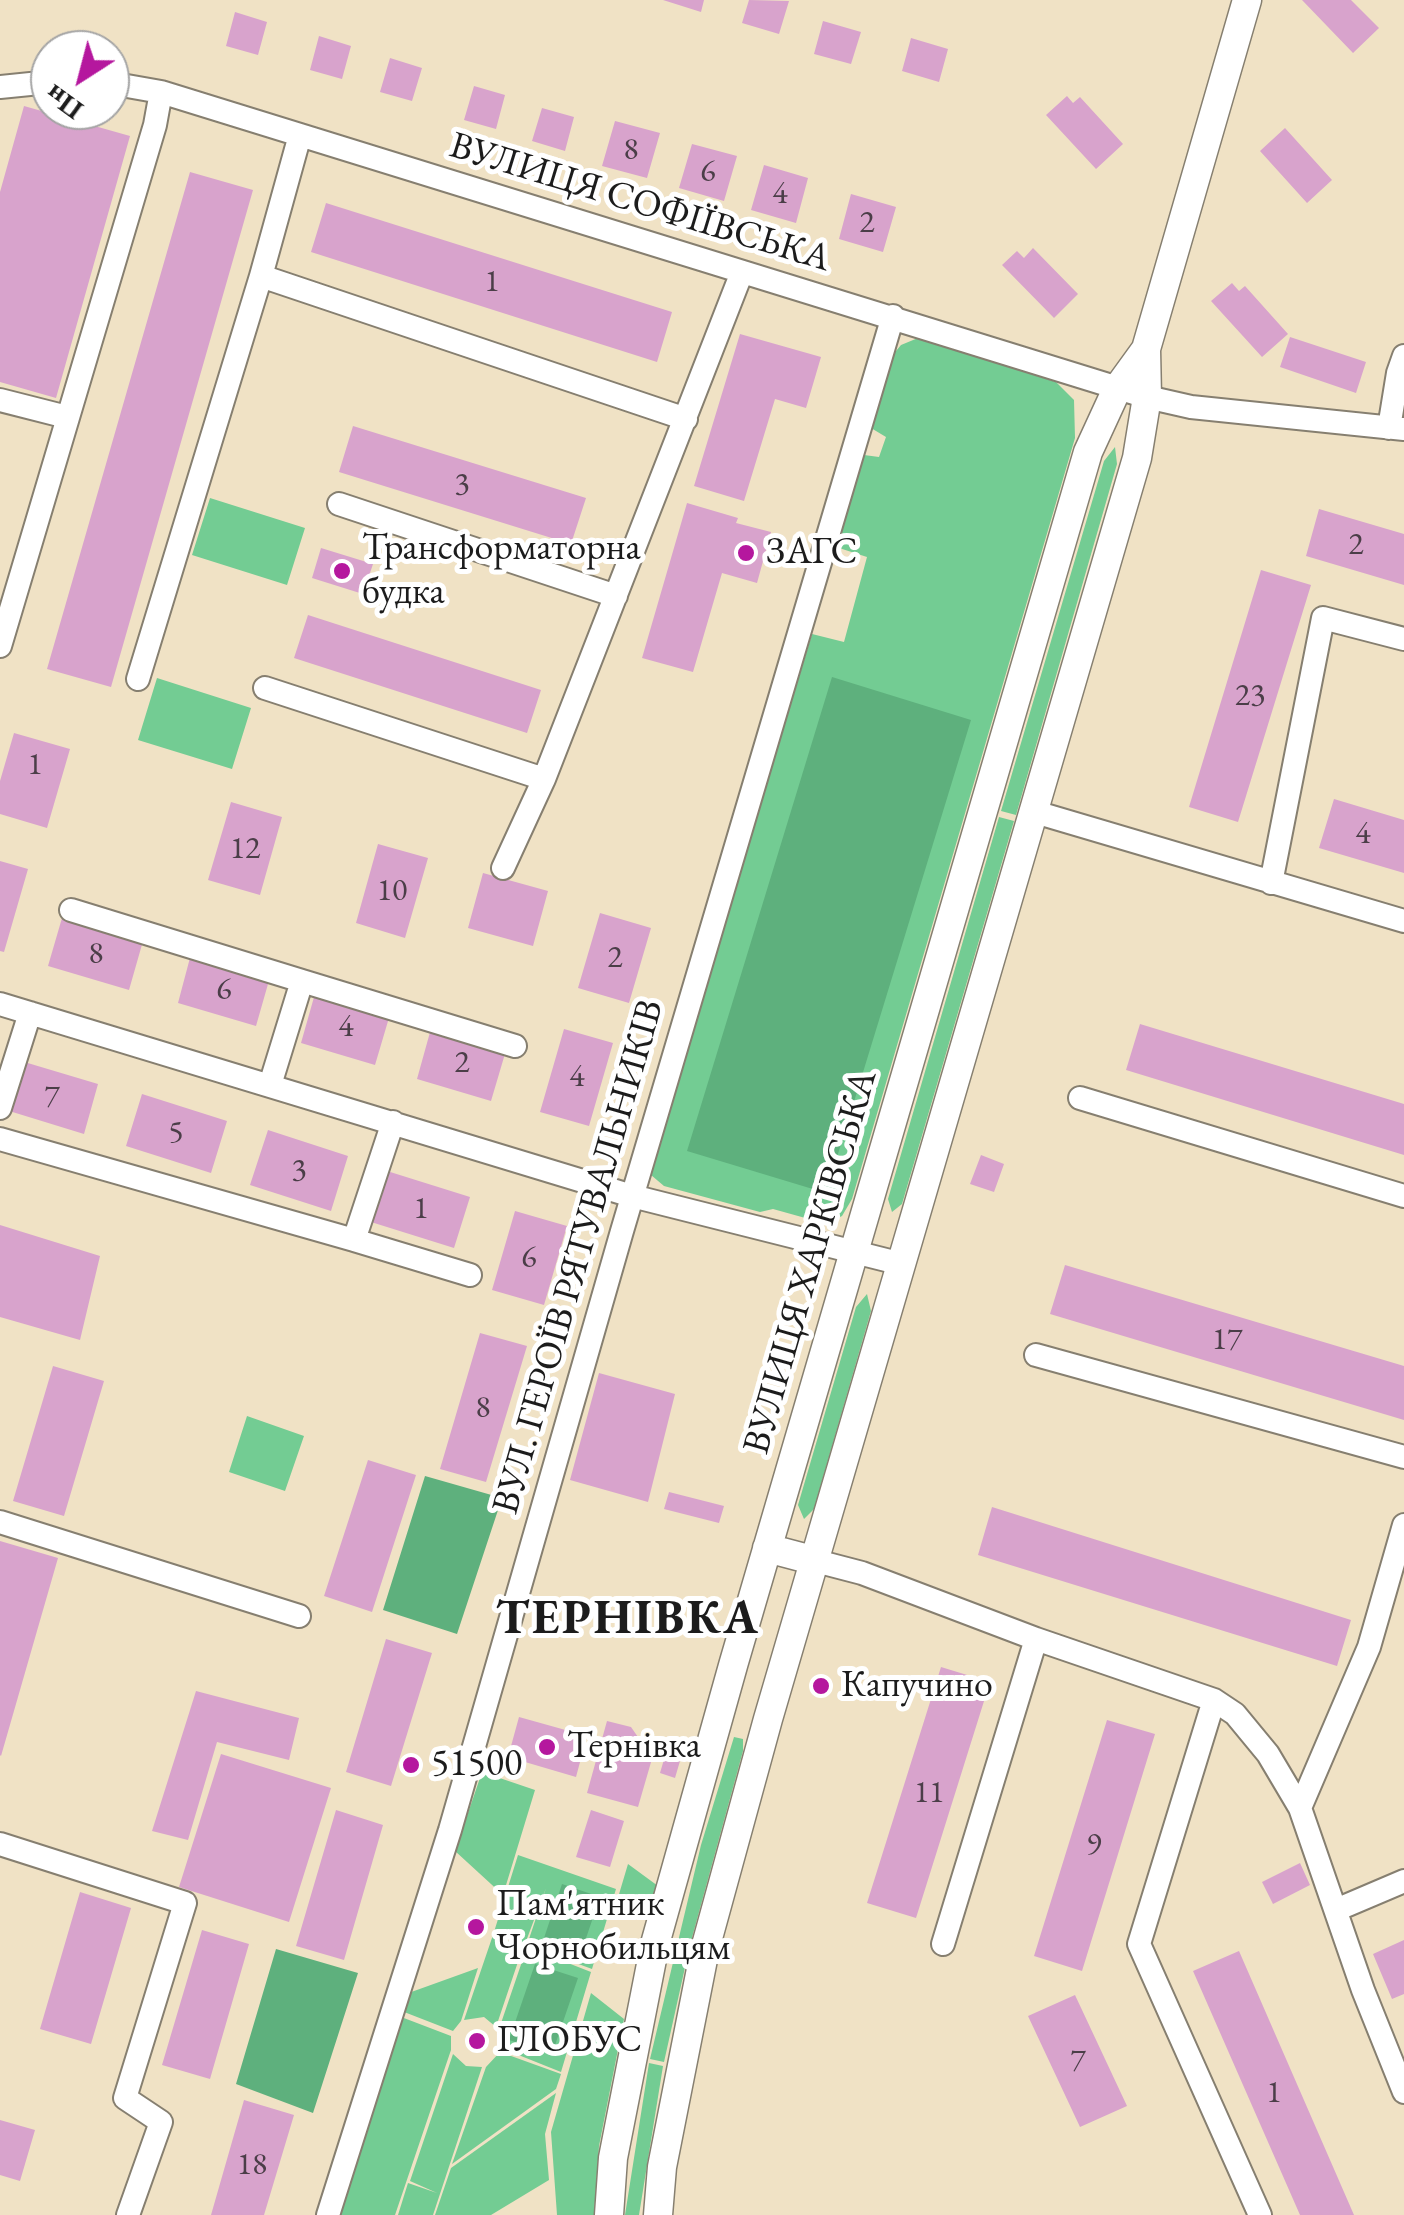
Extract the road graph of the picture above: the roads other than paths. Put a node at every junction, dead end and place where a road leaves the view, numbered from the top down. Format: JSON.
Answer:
{"nodes":[{"id":1,"x":1247,"y":0,"type":"edge"},
{"id":2,"x":30,"y":84,"type":"edge"},
{"id":3,"x":0,"y":86,"type":"edge"},
{"id":4,"x":130,"y":87,"type":"edge"},
{"id":5,"x":161,"y":92,"type":"junction"},
{"id":6,"x":300,"y":135,"type":"junction"},
{"id":7,"x":742,"y":272,"type":"junction"},
{"id":8,"x":262,"y":276,"type":"junction"},
{"id":9,"x":893,"y":316,"type":"junction"},
{"id":10,"x":1146,"y":349,"type":"junction"},
{"id":11,"x":1404,"y":356,"type":"edge"},
{"id":12,"x":1116,"y":388,"type":"junction"},
{"id":13,"x":1147,"y":397,"type":"junction"},
{"id":14,"x":0,"y":400,"type":"edge"},
{"id":15,"x":67,"y":417,"type":"junction"},
{"id":16,"x":686,"y":419,"type":"junction"},
{"id":17,"x":1396,"y":428,"type":"edge"},
{"id":18,"x":340,"y":504,"type":"dead end"},
{"id":19,"x":616,"y":596,"type":"junction"},
{"id":20,"x":1404,"y":639,"type":"edge"},
{"id":21,"x":0,"y":646,"type":"edge"},
{"id":22,"x":138,"y":679,"type":"dead end"},
{"id":23,"x":265,"y":688,"type":"dead end"},
{"id":24,"x":544,"y":779,"type":"junction"},
{"id":25,"x":1036,"y":812,"type":"junction"},
{"id":26,"x":503,"y":868,"type":"dead end"},
{"id":27,"x":1271,"y":882,"type":"junction"},
{"id":28,"x":71,"y":910,"type":"dead end"},
{"id":29,"x":1404,"y":921,"type":"edge"},
{"id":30,"x":302,"y":981,"type":"junction"},
{"id":31,"x":0,"y":1004,"type":"edge"},
{"id":32,"x":30,"y":1012,"type":"junction"},
{"id":33,"x":515,"y":1046,"type":"dead end"},
{"id":34,"x":270,"y":1085,"type":"junction"},
{"id":35,"x":1080,"y":1098,"type":"dead end"},
{"id":36,"x":0,"y":1108,"type":"edge"},
{"id":37,"x":393,"y":1122,"type":"junction"},
{"id":38,"x":0,"y":1139,"type":"edge"},
{"id":39,"x":632,"y":1196,"type":"junction"},
{"id":40,"x":1404,"y":1196,"type":"edge"},
{"id":41,"x":354,"y":1240,"type":"junction"},
{"id":42,"x":853,"y":1252,"type":"junction"},
{"id":43,"x":902,"y":1264,"type":"junction"},
{"id":44,"x":470,"y":1274,"type":"dead end"},
{"id":45,"x":1036,"y":1355,"type":"dead end"},
{"id":46,"x":1404,"y":1457,"type":"edge"},
{"id":47,"x":0,"y":1522,"type":"edge"},
{"id":48,"x":1404,"y":1525,"type":"edge"},
{"id":49,"x":767,"y":1548,"type":"junction"},
{"id":50,"x":816,"y":1561,"type":"junction"},
{"id":51,"x":299,"y":1616,"type":"dead end"},
{"id":52,"x":1036,"y":1639,"type":"junction"},
{"id":53,"x":1214,"y":1700,"type":"junction"},
{"id":54,"x":717,"y":1724,"type":"junction"},
{"id":55,"x":763,"y":1738,"type":"junction"},
{"id":56,"x":1300,"y":1808,"type":"junction"},
{"id":57,"x":0,"y":1844,"type":"edge"},
{"id":58,"x":1404,"y":1881,"type":"edge"},
{"id":59,"x":1336,"y":1910,"type":"junction"},
{"id":60,"x":944,"y":1944,"type":"dead end"},
{"id":61,"x":1395,"y":2046,"type":"edge"},
{"id":62,"x":1404,"y":2092,"type":"edge"},
{"id":63,"x":128,"y":2215,"type":"edge"},
{"id":64,"x":328,"y":2215,"type":"edge"},
{"id":65,"x":609,"y":2215,"type":"edge"},
{"id":66,"x":658,"y":2215,"type":"edge"},
{"id":67,"x":1260,"y":2215,"type":"edge"}],
"edges":[{"from":1,"to":10,"type":"street","name":"ВУЛИЦЯ ХАРКІВСЬКА"},
{"from":2,"to":3,"type":"street"},
{"from":4,"to":5,"type":"street","name":"ВУЛИЦЯ СОФІЇВСЬКА"},
{"from":5,"to":6,"type":"street","name":"ВУЛИЦЯ СОФІЇВСЬКА"},
{"from":5,"to":15,"type":"street"},
{"from":6,"to":7,"type":"street","name":"ВУЛИЦЯ СОФІЇВСЬКА"},
{"from":6,"to":8,"type":"street"},
{"from":7,"to":9,"type":"street","name":"ВУЛИЦЯ СОФІЇВСЬКА"},
{"from":7,"to":16,"type":"street"},
{"from":8,"to":16,"type":"street"},
{"from":8,"to":22,"type":"street"},
{"from":9,"to":12,"type":"street","name":"ВУЛИЦЯ СОФІЇВСЬКА"},
{"from":9,"to":39,"type":"street","name":"ВУЛ. ГЕРОЇВ РЯТУВАЛЬНИКІВ"},
{"from":10,"to":12,"type":"street","name":"ВУЛИЦЯ ХАРКІВСЬКА"},
{"from":10,"to":13,"type":"street","name":"ВУЛИЦЯ ХАРКІВСЬКА"},
{"from":11,"to":17,"type":"street"},
{"from":12,"to":13,"type":"street","name":"ВУЛИЦЯ СОФІЇВСЬКА"},
{"from":12,"to":42,"type":"street","name":"ВУЛИЦЯ ХАРКІВСЬКА"},
{"from":13,"to":17,"type":"street","name":"ВУЛИЦЯ СОФІЇВСЬКА"},
{"from":13,"to":25,"type":"street","name":"ВУЛИЦЯ ХАРКІВСЬКА"},
{"from":14,"to":15,"type":"street"},
{"from":15,"to":21,"type":"street"},
{"from":16,"to":19,"type":"street"},
{"from":18,"to":19,"type":"street"},
{"from":19,"to":24,"type":"street"},
{"from":20,"to":27,"type":"street"},
{"from":23,"to":24,"type":"street"},
{"from":24,"to":26,"type":"street"},
{"from":25,"to":27,"type":"street"},
{"from":25,"to":43,"type":"street","name":"ВУЛИЦЯ ХАРКІВСЬКА"},
{"from":27,"to":29,"type":"street"},
{"from":28,"to":30,"type":"street"},
{"from":30,"to":33,"type":"street"},
{"from":30,"to":34,"type":"street"},
{"from":31,"to":32,"type":"street"},
{"from":32,"to":34,"type":"street"},
{"from":32,"to":36,"type":"street"},
{"from":34,"to":37,"type":"street"},
{"from":35,"to":40,"type":"street"},
{"from":37,"to":39,"type":"street"},
{"from":37,"to":41,"type":"street"},
{"from":38,"to":41,"type":"street"},
{"from":39,"to":42,"type":"street"},
{"from":39,"to":64,"type":"street","name":"ВУЛ. ГЕРОЇВ РЯТУВАЛЬНИКІВ"},
{"from":41,"to":44,"type":"street"},
{"from":42,"to":43,"type":"street"},
{"from":42,"to":49,"type":"street","name":"ВУЛИЦЯ ХАРКІВСЬКА"},
{"from":43,"to":50,"type":"street","name":"ВУЛИЦЯ ХАРКІВСЬКА"},
{"from":45,"to":46,"type":"street"},
{"from":47,"to":51,"type":"street"},
{"from":48,"to":56,"type":"street"},
{"from":49,"to":50,"type":"street"},
{"from":49,"to":54,"type":"street","name":"ВУЛИЦЯ ХАРКІВСЬКА"},
{"from":50,"to":52,"type":"street"},
{"from":50,"to":55,"type":"street","name":"ВУЛИЦЯ ХАРКІВСЬКА"},
{"from":52,"to":53,"type":"street"},
{"from":52,"to":60,"type":"street"},
{"from":53,"to":56,"type":"street"},
{"from":53,"to":67,"type":"street"},
{"from":54,"to":55,"type":"street"},
{"from":54,"to":65,"type":"street","name":"ВУЛИЦЯ ХАРКІВСЬКА"},
{"from":55,"to":66,"type":"street","name":"ВУЛИЦЯ ХАРКІВСЬКА"},
{"from":56,"to":59,"type":"street"},
{"from":57,"to":63,"type":"street"},
{"from":58,"to":59,"type":"street"},
{"from":59,"to":61,"type":"street"},
{"from":61,"to":62,"type":"street"}]}
